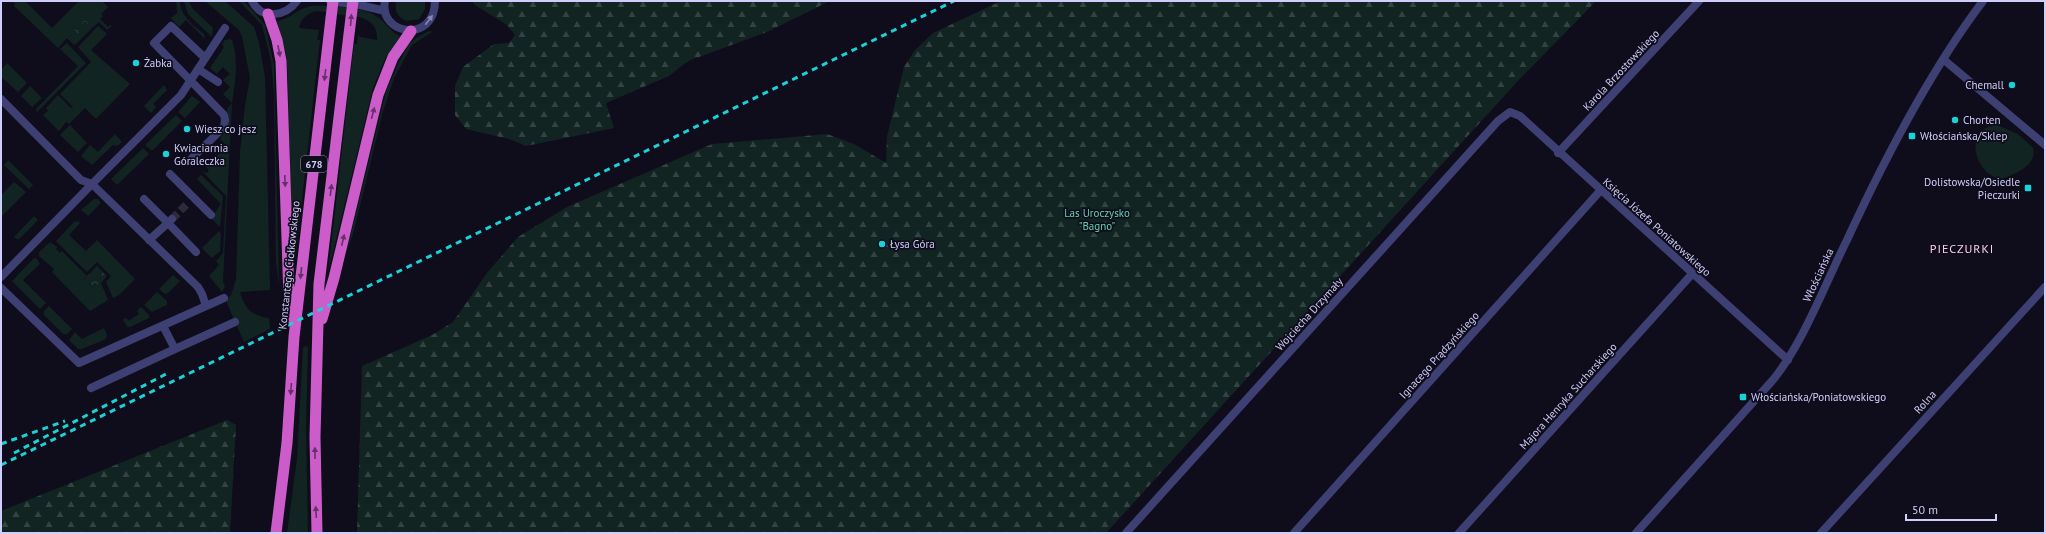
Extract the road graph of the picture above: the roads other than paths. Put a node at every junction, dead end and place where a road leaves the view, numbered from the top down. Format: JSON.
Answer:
{"nodes":[{"id":1,"x":252,"y":1,"type":"edge"},
{"id":2,"x":298,"y":1,"type":"edge"},
{"id":3,"x":332,"y":1,"type":"edge"},
{"id":4,"x":353,"y":1,"type":"edge"},
{"id":5,"x":385,"y":1,"type":"edge"},
{"id":6,"x":435,"y":1,"type":"edge"},
{"id":7,"x":1699,"y":1,"type":"edge"},
{"id":8,"x":1983,"y":1,"type":"edge"},
{"id":9,"x":385,"y":11,"type":"junction"},
{"id":10,"x":268,"y":14,"type":"junction"},
{"id":11,"x":225,"y":28,"type":"dead end"},
{"id":12,"x":411,"y":31,"type":"junction"},
{"id":13,"x":206,"y":58,"type":"junction"},
{"id":14,"x":1943,"y":59,"type":"junction"},
{"id":15,"x":198,"y":68,"type":"junction"},
{"id":16,"x":191,"y":80,"type":"junction"},
{"id":17,"x":218,"y":82,"type":"dead end"},
{"id":18,"x":1,"y":99,"type":"edge"},
{"id":19,"x":1510,"y":112,"type":"joint"},
{"id":20,"x":2045,"y":145,"type":"edge"},
{"id":21,"x":1558,"y":153,"type":"junction"},
{"id":22,"x":188,"y":162,"type":"dead end"},
{"id":23,"x":170,"y":174,"type":"dead end"},
{"id":24,"x":92,"y":184,"type":"junction"},
{"id":25,"x":1600,"y":191,"type":"junction"},
{"id":26,"x":144,"y":199,"type":"dead end"},
{"id":27,"x":211,"y":215,"type":"dead end"},
{"id":28,"x":170,"y":221,"type":"junction"},
{"id":29,"x":149,"y":240,"type":"junction"},
{"id":30,"x":196,"y":252,"type":"dead end"},
{"id":31,"x":1692,"y":274,"type":"junction"},
{"id":32,"x":1,"y":277,"type":"edge"},
{"id":33,"x":2045,"y":287,"type":"edge"},
{"id":34,"x":1,"y":288,"type":"edge"},
{"id":35,"x":224,"y":298,"type":"dead end"},
{"id":36,"x":206,"y":306,"type":"junction"},
{"id":37,"x":235,"y":322,"type":"dead end"},
{"id":38,"x":163,"y":326,"type":"junction"},
{"id":39,"x":318,"y":336,"type":"junction"},
{"id":40,"x":294,"y":337,"type":"junction"},
{"id":41,"x":174,"y":349,"type":"junction"},
{"id":42,"x":1788,"y":360,"type":"junction"},
{"id":43,"x":91,"y":388,"type":"dead end"},
{"id":44,"x":276,"y":533,"type":"edge"},
{"id":45,"x":317,"y":533,"type":"edge"},
{"id":46,"x":1126,"y":533,"type":"edge"},
{"id":47,"x":1294,"y":533,"type":"edge"},
{"id":48,"x":1459,"y":533,"type":"edge"},
{"id":49,"x":1636,"y":533,"type":"edge"},
{"id":50,"x":1821,"y":533,"type":"edge"}],
"edges":[{"from":1,"to":10,"type":"street"},
{"from":2,"to":10,"type":"street"},
{"from":3,"to":9,"type":"street"},
{"from":3,"to":40,"type":"highway","name":"Konstantego Ciołkowskiego","number":"678","one_way":true},
{"from":39,"to":4,"type":"highway","number":"678","one_way":true},
{"from":5,"to":9,"type":"street"},
{"from":12,"to":6,"type":"street","one_way":true},
{"from":7,"to":21,"type":"street","name":"Karola Brzostowskiego"},
{"from":8,"to":14,"type":"street","name":"Włościańska"},
{"from":9,"to":12,"type":"street"},
{"from":10,"to":40,"type":"highway","one_way":true},
{"from":11,"to":13,"type":"street"},
{"from":39,"to":12,"type":"highway","one_way":true},
{"from":13,"to":15,"type":"street"},
{"from":13,"to":16,"type":"street"},
{"from":14,"to":20,"type":"street"},
{"from":14,"to":42,"type":"street","name":"Włościańska"},
{"from":15,"to":16,"type":"street"},
{"from":15,"to":17,"type":"street"},
{"from":16,"to":22,"type":"street"},
{"from":16,"to":24,"type":"street"},
{"from":18,"to":24,"type":"street"},
{"from":19,"to":21,"type":"street","name":"Księcia Józefa Poniatowskiego"},
{"from":19,"to":46,"type":"street","name":"Wojciecha Drzymały"},
{"from":21,"to":25,"type":"street","name":"Księcia Józefa Poniatowskiego"},
{"from":23,"to":27,"type":"street"},
{"from":24,"to":29,"type":"street"},
{"from":24,"to":32,"type":"street"},
{"from":25,"to":31,"type":"street","name":"Księcia Józefa Poniatowskiego"},
{"from":25,"to":47,"type":"street","name":"Ignacego Prądzyńskiego"},
{"from":26,"to":28,"type":"street"},
{"from":28,"to":29,"type":"street"},
{"from":28,"to":30,"type":"street"},
{"from":29,"to":36,"type":"street"},
{"from":31,"to":42,"type":"street","name":"Księcia Józefa Poniatowskiego"},
{"from":31,"to":48,"type":"street","name":"Majora Henryka Sucharskiego"},
{"from":33,"to":50,"type":"street","name":"Rolna"},
{"from":34,"to":38,"type":"street"},
{"from":35,"to":36,"type":"street"},
{"from":36,"to":38,"type":"street"},
{"from":37,"to":41,"type":"street"},
{"from":38,"to":41,"type":"street"},
{"from":45,"to":39,"type":"highway","number":"678","one_way":true},
{"from":40,"to":44,"type":"highway","name":"Konstantego Ciołkowskiego","number":"678","one_way":true},
{"from":41,"to":43,"type":"street"},
{"from":42,"to":49,"type":"street","name":"Włościańska"}]}
